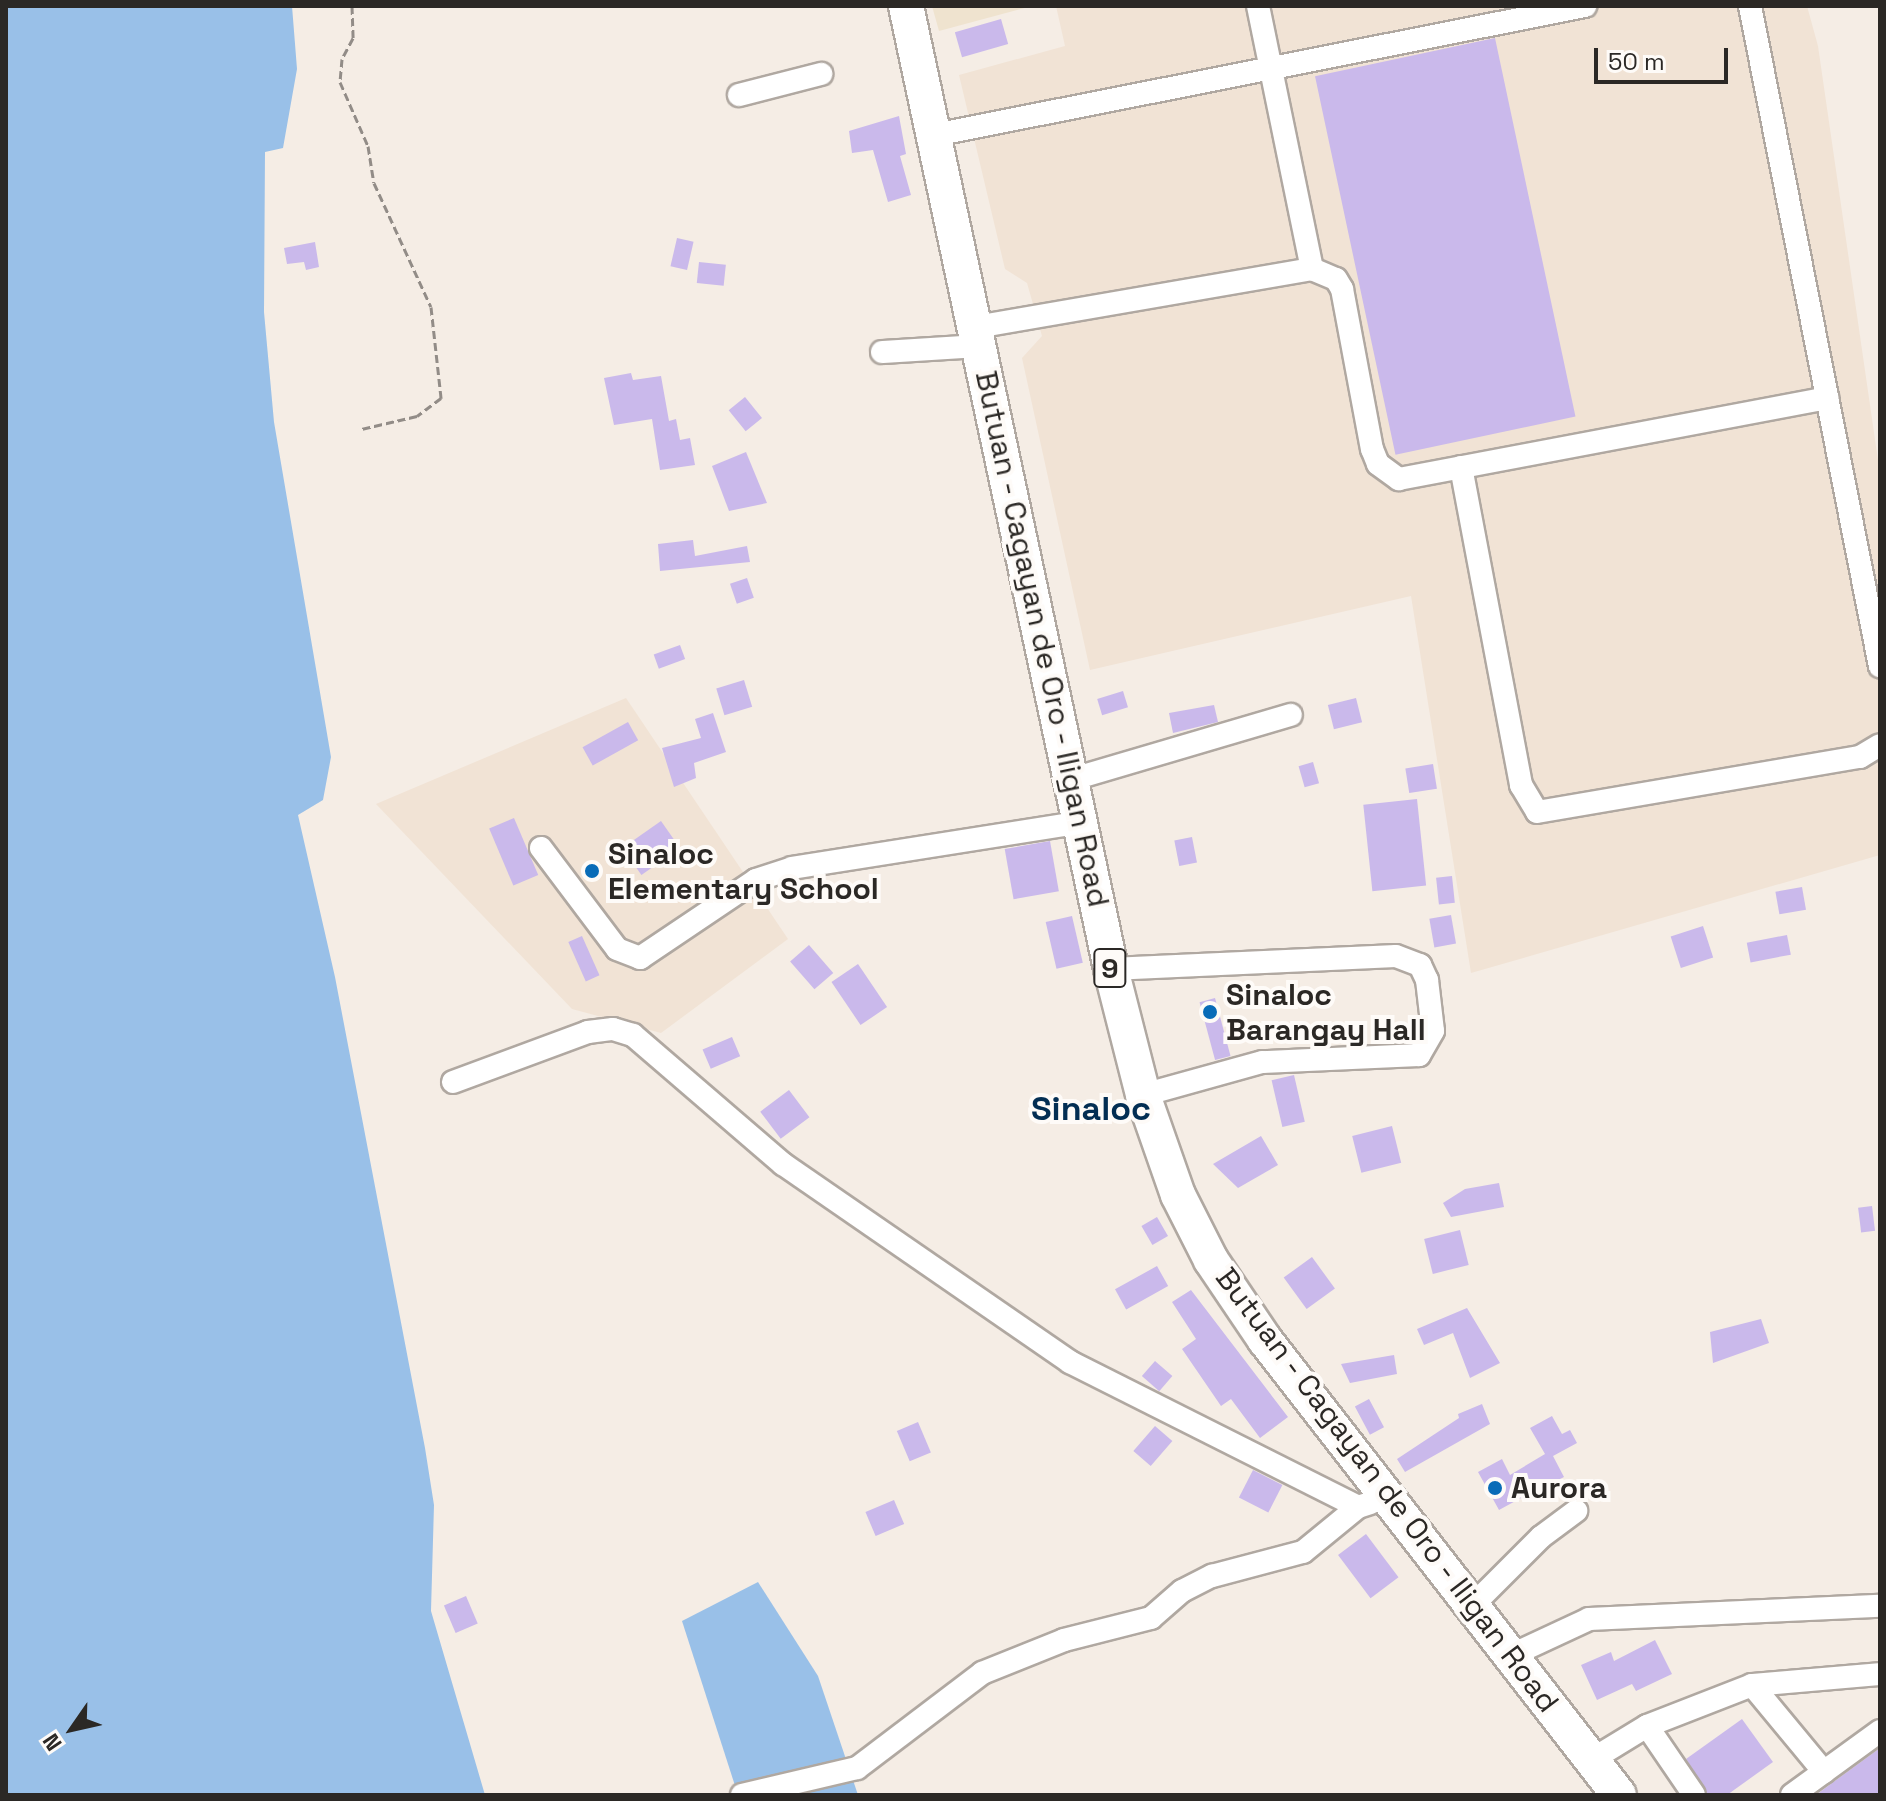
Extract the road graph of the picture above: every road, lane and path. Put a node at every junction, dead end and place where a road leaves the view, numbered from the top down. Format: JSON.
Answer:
{"nodes":[{"id":1,"x":352,"y":6,"type":"edge"},
{"id":2,"x":906,"y":6,"type":"edge"},
{"id":3,"x":1258,"y":6,"type":"edge"},
{"id":4,"x":1585,"y":6,"type":"edge"},
{"id":5,"x":1750,"y":6,"type":"edge"},
{"id":6,"x":1489,"y":16,"type":"edge"},
{"id":7,"x":1270,"y":69,"type":"junction"},
{"id":8,"x":821,"y":74,"type":"dead end"},
{"id":9,"x":739,"y":95,"type":"dead end"},
{"id":10,"x":934,"y":135,"type":"junction"},
{"id":11,"x":1312,"y":269,"type":"junction"},
{"id":12,"x":978,"y":336,"type":"junction"},
{"id":13,"x":882,"y":352,"type":"dead end"},
{"id":14,"x":1827,"y":398,"type":"junction"},
{"id":15,"x":361,"y":429,"type":"dead end"},
{"id":16,"x":1461,"y":467,"type":"junction"},
{"id":17,"x":1880,"y":666,"type":"edge"},
{"id":18,"x":1291,"y":715,"type":"dead end"},
{"id":19,"x":1880,"y":745,"type":"edge"},
{"id":20,"x":1073,"y":779,"type":"junction"},
{"id":21,"x":1082,"y":822,"type":"junction"},
{"id":22,"x":541,"y":848,"type":"dead end"},
{"id":23,"x":1111,"y":969,"type":"junction"},
{"id":24,"x":453,"y":1082,"type":"dead end"},
{"id":25,"x":1143,"y":1095,"type":"junction"},
{"id":26,"x":1374,"y":1502,"type":"junction"},
{"id":27,"x":1576,"y":1511,"type":"dead end"},
{"id":28,"x":1475,"y":1603,"type":"junction"},
{"id":29,"x":1880,"y":1606,"type":"edge"},
{"id":30,"x":1514,"y":1654,"type":"junction"},
{"id":31,"x":1880,"y":1674,"type":"edge"},
{"id":32,"x":1752,"y":1685,"type":"junction"},
{"id":33,"x":1647,"y":1726,"type":"junction"},
{"id":34,"x":1880,"y":1731,"type":"edge"},
{"id":35,"x":1593,"y":1759,"type":"junction"},
{"id":36,"x":1824,"y":1772,"type":"junction"},
{"id":37,"x":742,"y":1795,"type":"edge"},
{"id":38,"x":1619,"y":1795,"type":"edge"},
{"id":39,"x":1694,"y":1795,"type":"edge"},
{"id":40,"x":1792,"y":1795,"type":"edge"}],
"edges":[{"from":1,"to":15,"type":"path"},
{"from":2,"to":10,"type":"highway","name":"Butuan - Cagayan de Oro - Iligan Road","number":"9"},
{"from":3,"to":7,"type":"street"},
{"from":4,"to":6,"type":"street"},
{"from":5,"to":14,"type":"street"},
{"from":6,"to":7,"type":"street"},
{"from":7,"to":10,"type":"street"},
{"from":7,"to":11,"type":"street"},
{"from":8,"to":9,"type":"street"},
{"from":10,"to":12,"type":"highway","name":"Butuan - Cagayan de Oro - Iligan Road","number":"9"},
{"from":11,"to":12,"type":"street"},
{"from":11,"to":16,"type":"street"},
{"from":12,"to":13,"type":"street"},
{"from":12,"to":20,"type":"highway","name":"Butuan - Cagayan de Oro - Iligan Road","number":"9"},
{"from":14,"to":16,"type":"street"},
{"from":14,"to":17,"type":"street"},
{"from":16,"to":19,"type":"street"},
{"from":18,"to":20,"type":"street"},
{"from":20,"to":21,"type":"highway","name":"Butuan - Cagayan de Oro - Iligan Road","number":"9"},
{"from":21,"to":22,"type":"street"},
{"from":21,"to":23,"type":"highway","name":"Butuan - Cagayan de Oro - Iligan Road","number":"9"},
{"from":23,"to":25,"type":"highway","name":"Butuan - Cagayan de Oro - Iligan Road","number":"9"},
{"from":23,"to":25,"type":"street"},
{"from":24,"to":26,"type":"street"},
{"from":25,"to":26,"type":"highway","name":"Butuan - Cagayan de Oro - Iligan Road","number":"9"},
{"from":26,"to":28,"type":"highway","name":"Butuan - Cagayan de Oro - Iligan Road","number":"9"},
{"from":26,"to":37,"type":"street"},
{"from":27,"to":28,"type":"street"},
{"from":28,"to":30,"type":"highway","name":"Butuan - Cagayan de Oro - Iligan Road","number":"9"},
{"from":29,"to":30,"type":"street"},
{"from":30,"to":35,"type":"highway","name":"Butuan - Cagayan de Oro - Iligan Road","number":"9"},
{"from":31,"to":32,"type":"street"},
{"from":32,"to":33,"type":"street"},
{"from":32,"to":36,"type":"street"},
{"from":33,"to":35,"type":"street"},
{"from":33,"to":39,"type":"street"},
{"from":34,"to":36,"type":"street"},
{"from":35,"to":38,"type":"highway","name":"Butuan - Cagayan de Oro - Iligan Road","number":"9"},
{"from":36,"to":40,"type":"street"}]}
